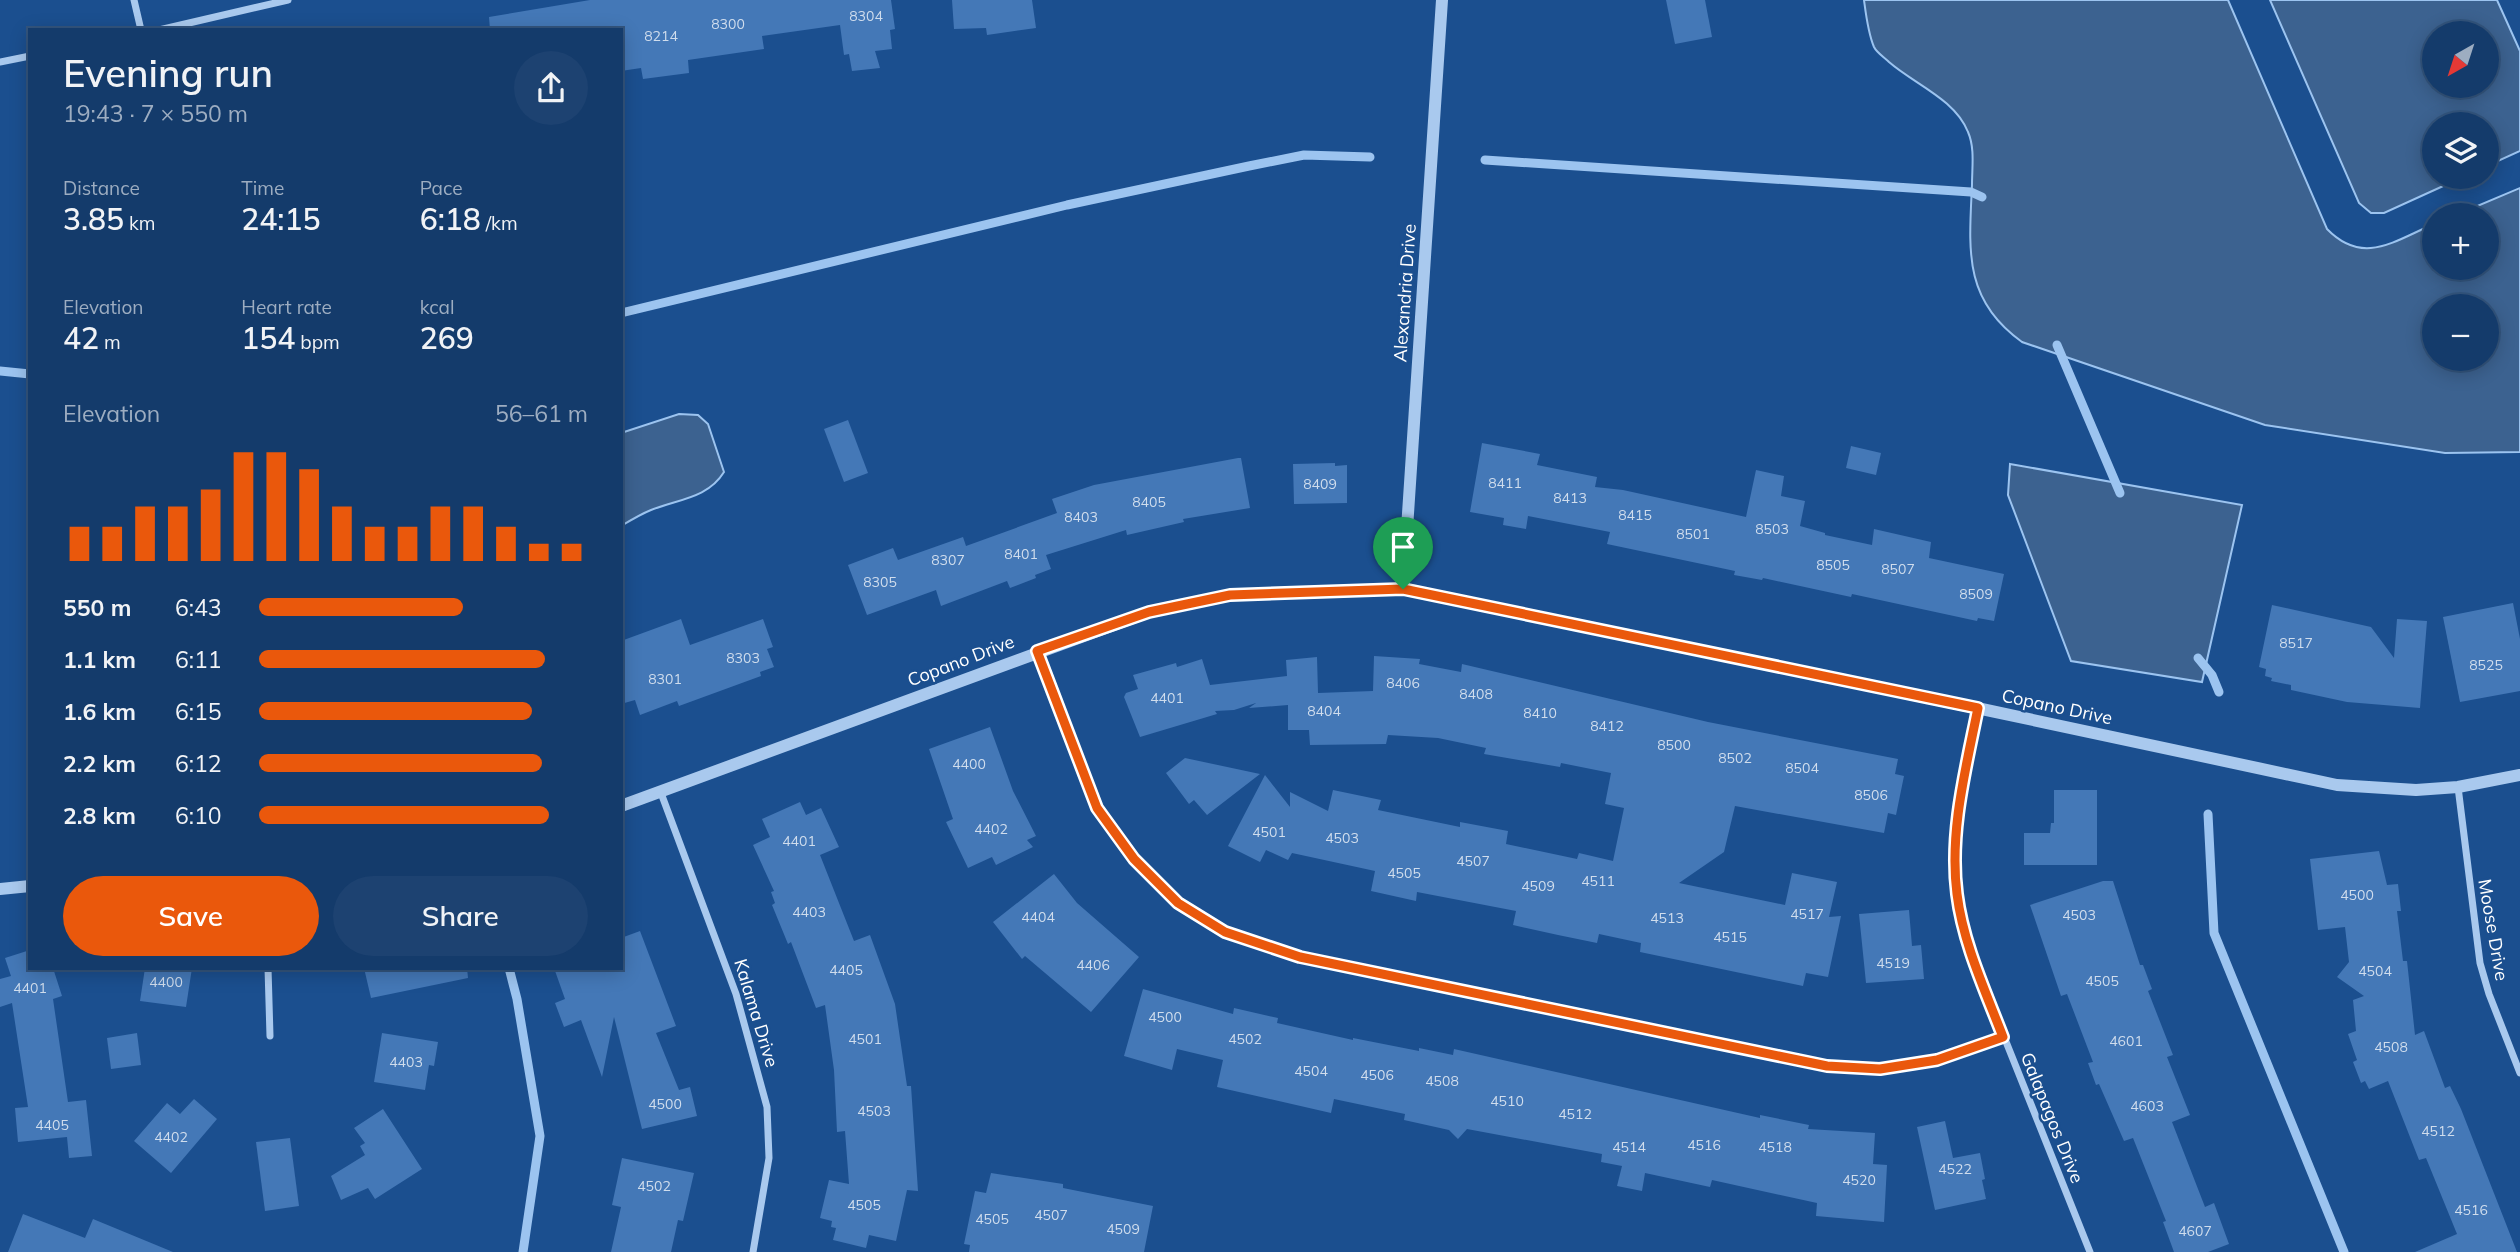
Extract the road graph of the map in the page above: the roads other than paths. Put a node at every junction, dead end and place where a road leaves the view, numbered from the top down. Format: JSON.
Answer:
{"nodes":[{"id":1,"x":134,"y":0,"type":"edge"},
{"id":2,"x":288,"y":0,"type":"edge"},
{"id":3,"x":1442,"y":0,"type":"edge"},
{"id":4,"x":141,"y":28,"type":"edge"},
{"id":5,"x":168,"y":28,"type":"edge"},
{"id":6,"x":28,"y":56,"type":"edge"},
{"id":7,"x":0,"y":62,"type":"edge"},
{"id":8,"x":1403,"y":589,"type":"junction"},
{"id":9,"x":1037,"y":651,"type":"junction"},
{"id":10,"x":1978,"y":708,"type":"junction"},
{"id":11,"x":2520,"y":775,"type":"edge"},
{"id":12,"x":2458,"y":787,"type":"junction"},
{"id":13,"x":661,"y":793,"type":"junction"},
{"id":14,"x":623,"y":805,"type":"edge"},
{"id":15,"x":28,"y":886,"type":"edge"},
{"id":16,"x":0,"y":889,"type":"edge"},
{"id":17,"x":268,"y":970,"type":"edge"},
{"id":18,"x":270,"y":1036,"type":"dead end"},
{"id":19,"x":2003,"y":1037,"type":"junction"},
{"id":20,"x":2520,"y":1073,"type":"edge"},
{"id":21,"x":753,"y":1252,"type":"edge"},
{"id":22,"x":2090,"y":1252,"type":"edge"}],
"edges":[{"from":1,"to":4,"type":"street"},
{"from":2,"to":5,"type":"street"},
{"from":3,"to":8,"type":"street","name":"Alexandria Drive"},
{"from":6,"to":7,"type":"street"},
{"from":8,"to":9,"type":"street","name":"Copano Drive"},
{"from":8,"to":10,"type":"street","name":"Copano Drive"},
{"from":9,"to":13,"type":"street","name":"Copano Drive"},
{"from":9,"to":19,"type":"street"},
{"from":10,"to":12,"type":"street","name":"Copano Drive"},
{"from":10,"to":19,"type":"street","name":"Galapagos Drive"},
{"from":11,"to":12,"type":"street","name":"Copano Drive"},
{"from":12,"to":20,"type":"street","name":"Moose Drive"},
{"from":13,"to":14,"type":"street","name":"Copano Drive"},
{"from":13,"to":21,"type":"street","name":"Kalama Drive"},
{"from":15,"to":16,"type":"street"},
{"from":17,"to":18,"type":"street"},
{"from":19,"to":22,"type":"street","name":"Galapagos Drive"}]}
